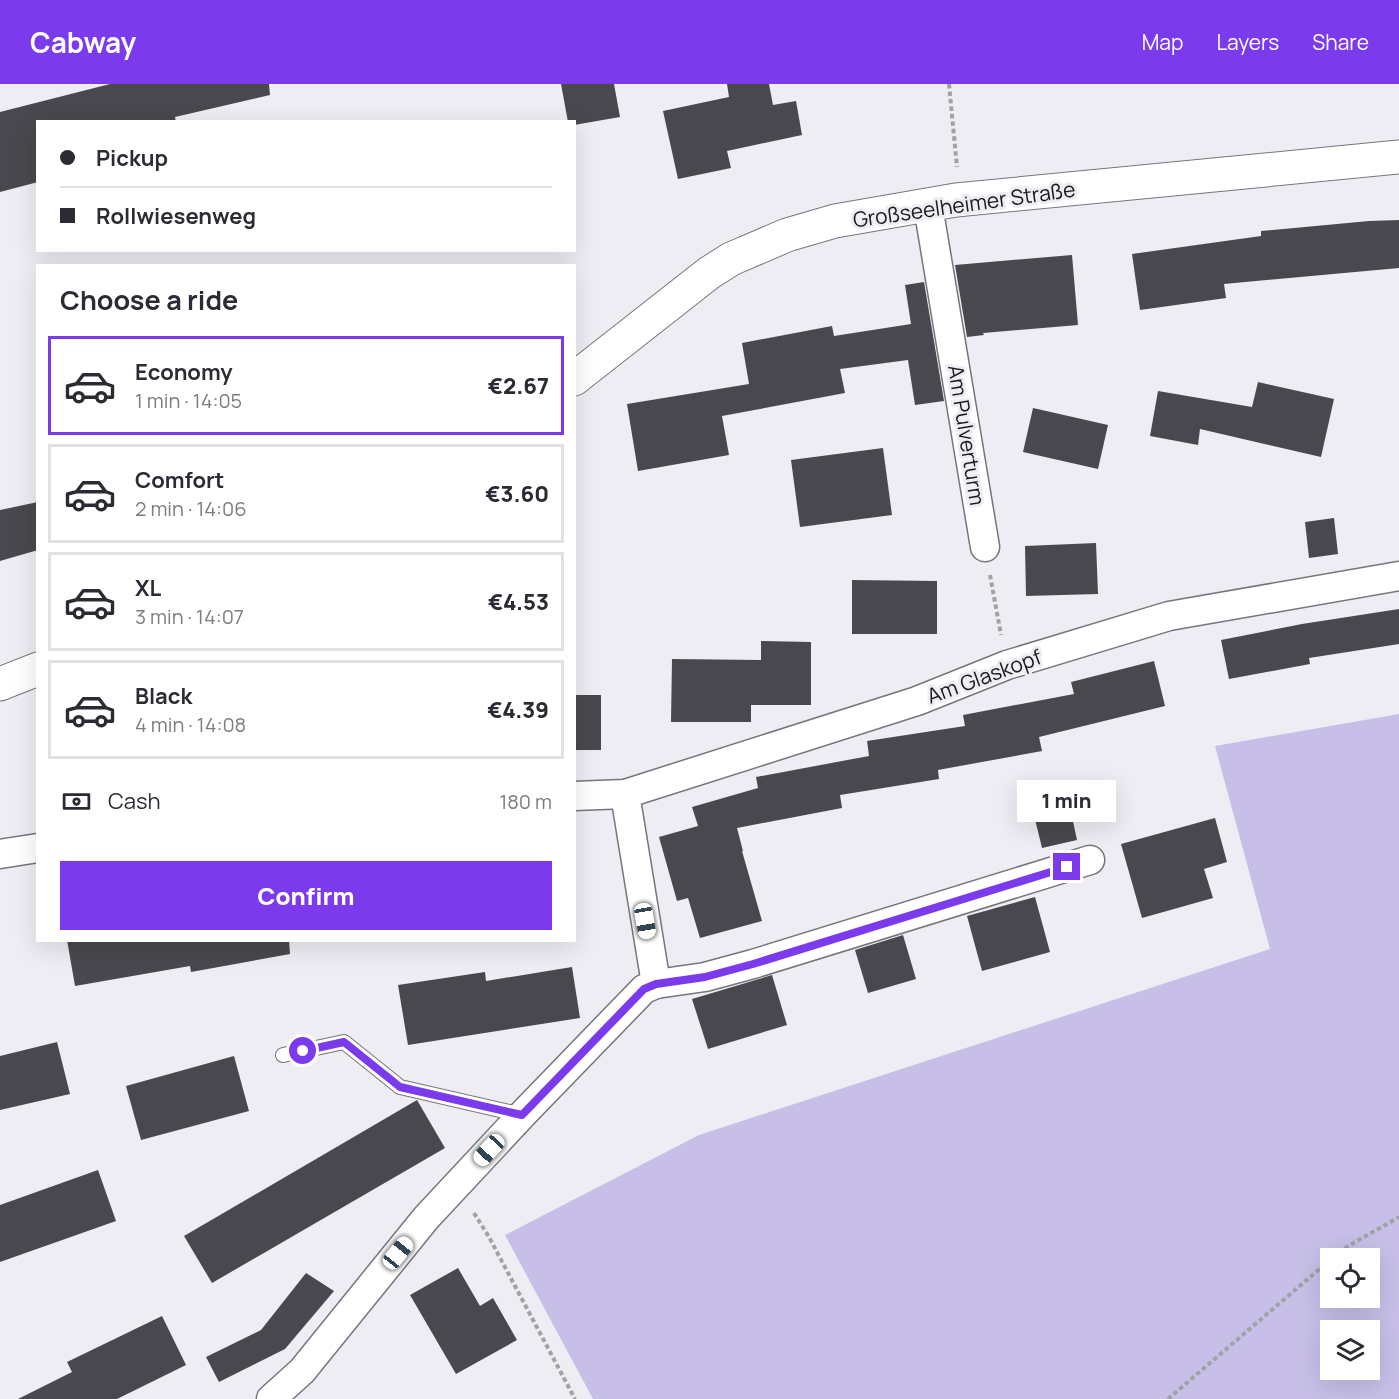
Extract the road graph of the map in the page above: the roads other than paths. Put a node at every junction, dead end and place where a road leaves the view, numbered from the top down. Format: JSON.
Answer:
{"nodes":[{"id":1,"x":1399,"y":157,"type":"edge"},
{"id":2,"x":942,"y":203,"type":"junction"},
{"id":3,"x":576,"y":377,"type":"edge"},
{"id":4,"x":985,"y":547,"type":"road end"},
{"id":5,"x":1399,"y":576,"type":"edge"},
{"id":6,"x":36,"y":670,"type":"edge"},
{"id":7,"x":0,"y":684,"type":"edge"},
{"id":8,"x":625,"y":794,"type":"junction"},
{"id":9,"x":576,"y":796,"type":"edge"},
{"id":10,"x":36,"y":848,"type":"edge"},
{"id":11,"x":0,"y":854,"type":"edge"},
{"id":12,"x":1090,"y":860,"type":"dead end"},
{"id":13,"x":656,"y":984,"type":"junction"},
{"id":14,"x":282,"y":1055,"type":"dead end"},
{"id":15,"x":522,"y":1115,"type":"junction"},
{"id":16,"x":271,"y":1399,"type":"edge"}],
"edges":[{"from":1,"to":2,"type":"main road","name":"Großseelheimer Straße"},
{"from":2,"to":3,"type":"main road","name":"Großseelheimer Straße"},
{"from":2,"to":4,"type":"street","name":"Am Pulverturm"},
{"from":5,"to":8,"type":"street","name":"Am Glaskopf"},
{"from":6,"to":7,"type":"main road"},
{"from":8,"to":9,"type":"street","name":"Am Glaskopf"},
{"from":8,"to":13,"type":"street"},
{"from":10,"to":11,"type":"street"},
{"from":12,"to":13,"type":"street"},
{"from":13,"to":15,"type":"street"},
{"from":14,"to":15,"type":"lane"},
{"from":15,"to":16,"type":"street"}]}
